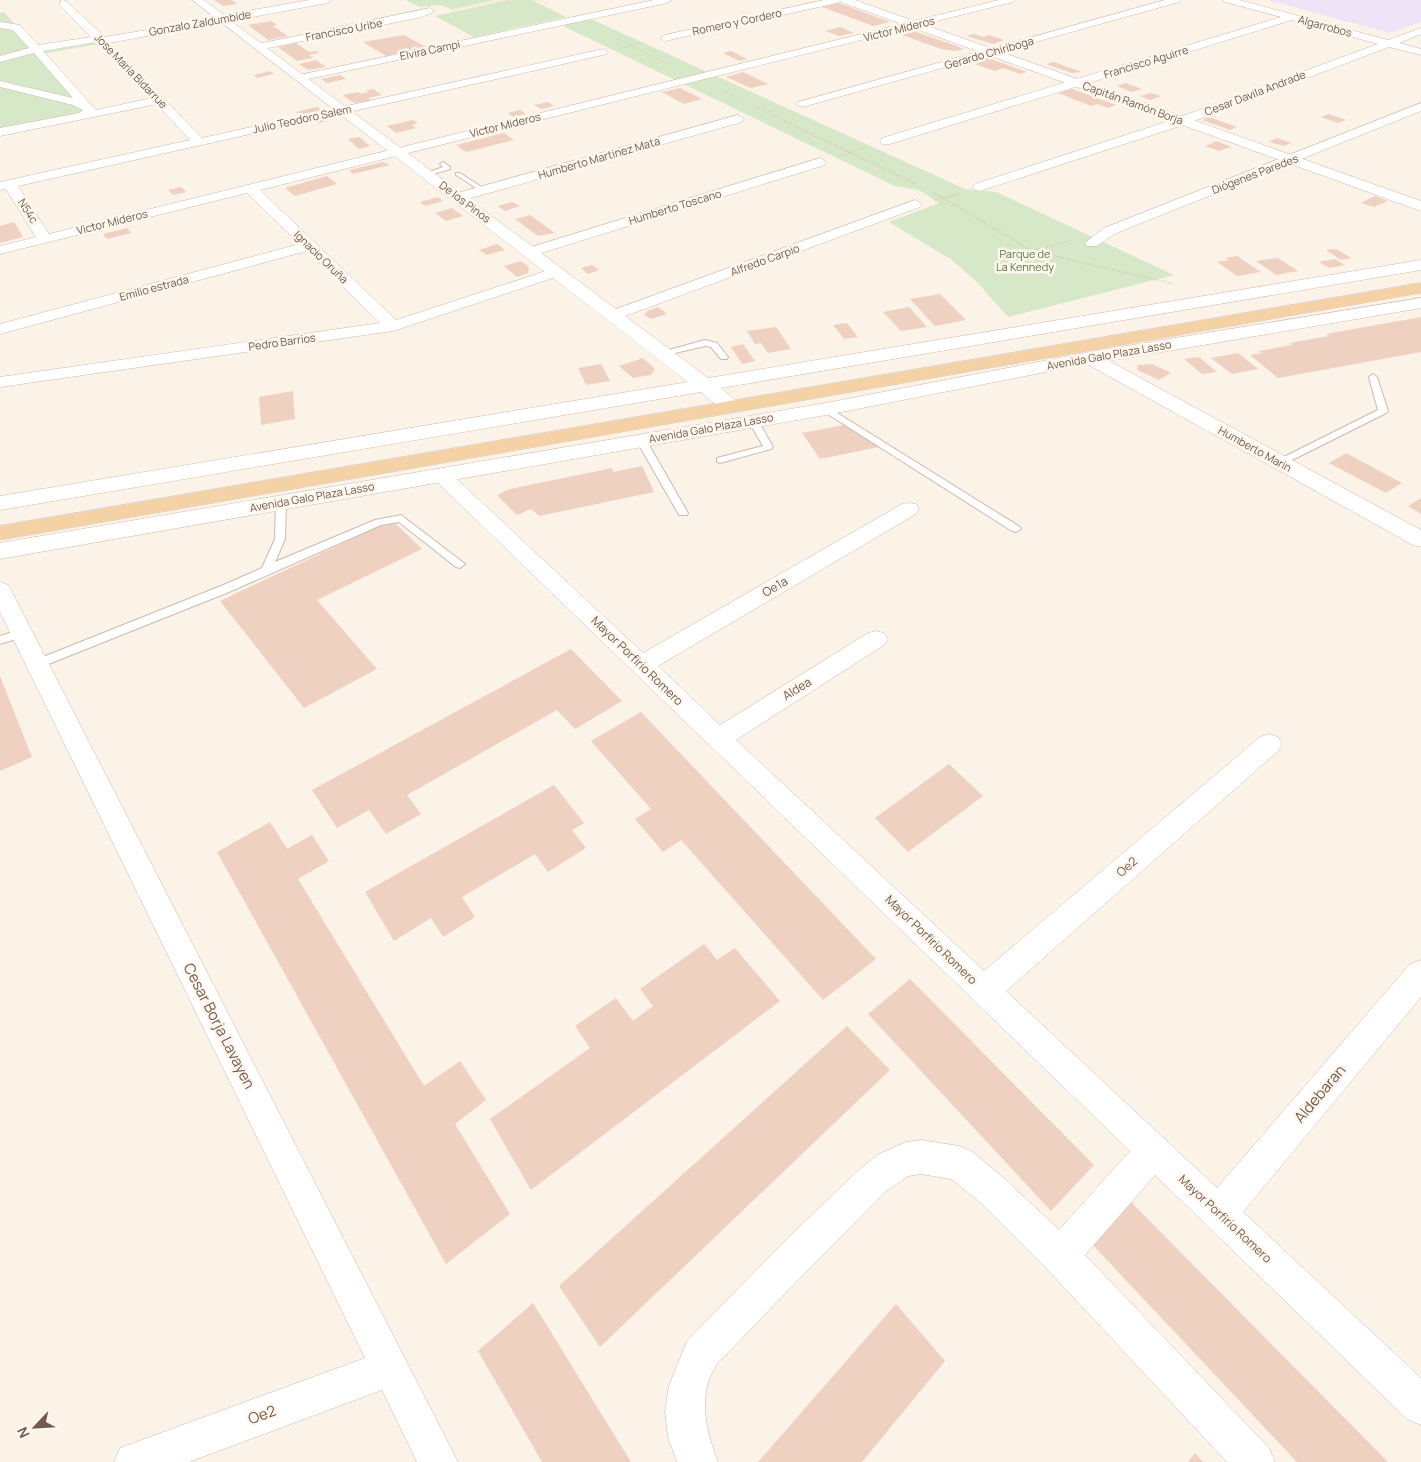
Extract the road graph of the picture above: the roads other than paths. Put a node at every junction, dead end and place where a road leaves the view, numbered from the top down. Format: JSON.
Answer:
{"nodes":[{"id":1,"x":197,"y":0,"type":"edge"},
{"id":2,"x":327,"y":0,"type":"edge"},
{"id":3,"x":668,"y":0,"type":"edge"},
{"id":4,"x":838,"y":0,"type":"edge"},
{"id":5,"x":845,"y":0,"type":"edge"},
{"id":6,"x":1010,"y":0,"type":"edge"},
{"id":7,"x":1176,"y":0,"type":"edge"},
{"id":8,"x":1228,"y":0,"type":"edge"},
{"id":9,"x":1249,"y":0,"type":"edge"},
{"id":10,"x":62,"y":2,"type":"dead end"},
{"id":11,"x":430,"y":11,"type":"road end"},
{"id":12,"x":1292,"y":17,"type":"junction"},
{"id":13,"x":222,"y":19,"type":"junction"},
{"id":14,"x":0,"y":25,"type":"edge"},
{"id":15,"x":915,"y":25,"type":"junction"},
{"id":16,"x":1421,"y":31,"type":"edge"},
{"id":17,"x":665,"y":38,"type":"road end"},
{"id":18,"x":102,"y":41,"type":"junction"},
{"id":19,"x":1392,"y":41,"type":"junction"},
{"id":20,"x":1421,"y":46,"type":"edge"},
{"id":21,"x":258,"y":47,"type":"junction"},
{"id":22,"x":39,"y":52,"type":"junction"},
{"id":23,"x":603,"y":52,"type":"road end"},
{"id":24,"x":992,"y":52,"type":"junction"},
{"id":25,"x":1421,"y":52,"type":"edge"},
{"id":26,"x":0,"y":58,"type":"edge"},
{"id":27,"x":18,"y":74,"type":"dead end"},
{"id":28,"x":299,"y":78,"type":"junction"},
{"id":29,"x":1077,"y":83,"type":"junction"},
{"id":30,"x":0,"y":84,"type":"edge"},
{"id":31,"x":160,"y":100,"type":"junction"},
{"id":32,"x":802,"y":104,"type":"road end"},
{"id":33,"x":1421,"y":107,"type":"edge"},
{"id":34,"x":84,"y":110,"type":"junction"},
{"id":35,"x":342,"y":110,"type":"junction"},
{"id":36,"x":738,"y":119,"type":"road end"},
{"id":37,"x":1182,"y":120,"type":"junction"},
{"id":38,"x":0,"y":132,"type":"edge"},
{"id":39,"x":198,"y":141,"type":"junction"},
{"id":40,"x":886,"y":141,"type":"road end"},
{"id":41,"x":397,"y":152,"type":"junction"},
{"id":42,"x":1291,"y":160,"type":"junction"},
{"id":43,"x":820,"y":162,"type":"road end"},
{"id":44,"x":443,"y":164,"type":"dead end"},
{"id":45,"x":427,"y":174,"type":"junction"},
{"id":46,"x":458,"y":174,"type":"dead end"},
{"id":47,"x":5,"y":185,"type":"edge"},
{"id":48,"x":980,"y":187,"type":"road end"},
{"id":49,"x":250,"y":188,"type":"junction"},
{"id":50,"x":483,"y":190,"type":"junction"},
{"id":51,"x":460,"y":197,"type":"junction"},
{"id":52,"x":915,"y":204,"type":"road end"},
{"id":53,"x":1421,"y":205,"type":"edge"},
{"id":54,"x":45,"y":239,"type":"junction"},
{"id":55,"x":1092,"y":243,"type":"road end"},
{"id":56,"x":308,"y":246,"type":"junction"},
{"id":57,"x":0,"y":250,"type":"edge"},
{"id":58,"x":530,"y":252,"type":"junction"},
{"id":59,"x":1421,"y":264,"type":"edge"},
{"id":60,"x":557,"y":272,"type":"junction"},
{"id":61,"x":1421,"y":276,"type":"edge"},
{"id":62,"x":1421,"y":288,"type":"edge"},
{"id":63,"x":1421,"y":303,"type":"edge"},
{"id":64,"x":614,"y":315,"type":"junction"},
{"id":65,"x":393,"y":326,"type":"junction"},
{"id":66,"x":0,"y":330,"type":"edge"},
{"id":67,"x":662,"y":353,"type":"junction"},
{"id":68,"x":724,"y":356,"type":"dead end"},
{"id":69,"x":1090,"y":358,"type":"junction"},
{"id":70,"x":1373,"y":377,"type":"dead end"},
{"id":71,"x":0,"y":382,"type":"edge"},
{"id":72,"x":718,"y":396,"type":"junction"},
{"id":73,"x":826,"y":408,"type":"junction"},
{"id":74,"x":753,"y":420,"type":"junction"},
{"id":75,"x":640,"y":440,"type":"junction"},
{"id":76,"x":720,"y":460,"type":"dead end"},
{"id":77,"x":1279,"y":463,"type":"junction"},
{"id":78,"x":441,"y":475,"type":"junction"},
{"id":79,"x":281,"y":502,"type":"junction"},
{"id":80,"x":0,"y":503,"type":"edge"},
{"id":81,"x":909,"y":509,"type":"dead end"},
{"id":82,"x":682,"y":512,"type":"dead end"},
{"id":83,"x":0,"y":517,"type":"edge"},
{"id":84,"x":1016,"y":529,"type":"dead end"},
{"id":85,"x":0,"y":533,"type":"edge"},
{"id":86,"x":1421,"y":540,"type":"edge"},
{"id":87,"x":0,"y":551,"type":"edge"},
{"id":88,"x":460,"y":564,"type":"dead end"},
{"id":89,"x":266,"y":570,"type":"junction"},
{"id":90,"x":0,"y":590,"type":"edge"},
{"id":91,"x":11,"y":637,"type":"edge"},
{"id":92,"x":876,"y":639,"type":"dead end"},
{"id":93,"x":37,"y":664,"type":"junction"},
{"id":94,"x":641,"y":665,"type":"junction"},
{"id":95,"x":718,"y":738,"type":"junction"},
{"id":96,"x":1269,"y":744,"type":"dead end"},
{"id":97,"x":1421,"y":974,"type":"edge"},
{"id":98,"x":984,"y":990,"type":"junction"},
{"id":99,"x":1153,"y":1151,"type":"junction"},
{"id":100,"x":1220,"y":1213,"type":"junction"},
{"id":101,"x":1060,"y":1256,"type":"junction"},
{"id":102,"x":390,"y":1368,"type":"junction"},
{"id":103,"x":1421,"y":1405,"type":"edge"},
{"id":104,"x":134,"y":1462,"type":"edge"},
{"id":105,"x":438,"y":1462,"type":"edge"},
{"id":106,"x":698,"y":1462,"type":"edge"},
{"id":107,"x":1255,"y":1462,"type":"edge"}],
"edges":[{"from":1,"to":13,"type":"street","name":"De los Pinos"},
{"from":2,"to":13,"type":"street","name":"Gonzalo Zaldumbide"},
{"from":3,"to":28,"type":"street","name":"Elvira Campi"},
{"from":4,"to":17,"type":"street","name":"Romero y Cordero"},
{"from":5,"to":15,"type":"street","name":"Capitán Ramón Borja"},
{"from":6,"to":15,"type":"street","name":"Victor Mideros"},
{"from":7,"to":24,"type":"street","name":"Gerardo Chiriboga"},
{"from":8,"to":12,"type":"street","name":"Algarrobos"},
{"from":9,"to":19,"type":"street","name":"Algarrobos"},
{"from":10,"to":18,"type":"street","name":"Jose Maria Bidarrue"},
{"from":11,"to":21,"type":"street","name":"Francisco Uribe"},
{"from":12,"to":19,"type":"street","name":"Algarrobos"},
{"from":12,"to":29,"type":"street","name":"Francisco Aguirre"},
{"from":13,"to":18,"type":"street","name":"Gonzalo Zaldumbide"},
{"from":13,"to":21,"type":"street","name":"De los Pinos"},
{"from":14,"to":22,"type":"street"},
{"from":15,"to":24,"type":"street","name":"Capitán Ramón Borja"},
{"from":15,"to":41,"type":"street","name":"Victor Mideros"},
{"from":16,"to":19,"type":"street","name":"Cesar Davila Andrade"},
{"from":18,"to":22,"type":"street","name":"Gonzalo Zaldumbide"},
{"from":18,"to":31,"type":"street","name":"Jose Maria Bidarrue"},
{"from":19,"to":20,"type":"street","name":"Algarrobos"},
{"from":19,"to":25,"type":"street","name":"Algarrobos"},
{"from":19,"to":37,"type":"street","name":"Cesar Davila Andrade"},
{"from":21,"to":28,"type":"street","name":"De los Pinos"},
{"from":22,"to":26,"type":"street","name":"Gonzalo Zaldumbide"},
{"from":22,"to":34,"type":"street"},
{"from":23,"to":35,"type":"street","name":"Julio Teodoro Salem"},
{"from":24,"to":29,"type":"street","name":"Capitán Ramón Borja"},
{"from":24,"to":32,"type":"street","name":"Gerardo Chiriboga"},
{"from":27,"to":30,"type":"street"},
{"from":28,"to":35,"type":"street","name":"De los Pinos"},
{"from":29,"to":37,"type":"street","name":"Capitán Ramón Borja"},
{"from":29,"to":40,"type":"street","name":"Francisco Aguirre"},
{"from":30,"to":34,"type":"street"},
{"from":31,"to":34,"type":"street"},
{"from":31,"to":39,"type":"street","name":"Jose Maria Bidarrue"},
{"from":33,"to":42,"type":"street","name":"Diógenes Paredes"},
{"from":34,"to":38,"type":"street"},
{"from":35,"to":39,"type":"street","name":"Julio Teodoro Salem"},
{"from":35,"to":41,"type":"street","name":"De los Pinos"},
{"from":36,"to":50,"type":"street","name":"Humberto Martinez Mata"},
{"from":37,"to":42,"type":"street","name":"Capitán Ramón Borja"},
{"from":37,"to":48,"type":"street","name":"Cesar Davila Andrade"},
{"from":39,"to":47,"type":"street","name":"Julio Teodoro Salem"},
{"from":41,"to":45,"type":"street","name":"De los Pinos"},
{"from":41,"to":49,"type":"street","name":"Victor Mideros"},
{"from":42,"to":53,"type":"street","name":"Capitán Ramón Borja"},
{"from":42,"to":55,"type":"street","name":"Diógenes Paredes"},
{"from":43,"to":58,"type":"street","name":"Humberto Toscano"},
{"from":44,"to":45,"type":"lane"},
{"from":45,"to":51,"type":"street","name":"De los Pinos"},
{"from":46,"to":50,"type":"lane"},
{"from":47,"to":54,"type":"street","name":"N54c"},
{"from":49,"to":54,"type":"street","name":"Victor Mideros"},
{"from":49,"to":56,"type":"street","name":"Ignacio Oruña"},
{"from":50,"to":51,"type":"street","name":"Humberto Martinez Mata"},
{"from":51,"to":58,"type":"street","name":"De los Pinos"},
{"from":52,"to":64,"type":"street","name":"Alfredo Carpio"},
{"from":54,"to":57,"type":"street","name":"Victor Mideros"},
{"from":56,"to":65,"type":"street","name":"Ignacio Oruña"},
{"from":56,"to":66,"type":"street","name":"Emilio estrada"},
{"from":58,"to":60,"type":"street","name":"De los Pinos"},
{"from":59,"to":72,"type":"street","name":"Avenida Galo Plaza Lasso"},
{"from":60,"to":64,"type":"street","name":"De los Pinos"},
{"from":60,"to":65,"type":"street","name":"Pedro Barrios"},
{"from":61,"to":72,"type":"main road","name":"Avenida Galo Plaza Lasso"},
{"from":62,"to":72,"type":"main road","name":"Avenida Galo Plaza Lasso"},
{"from":63,"to":69,"type":"street","name":"Avenida Galo Plaza Lasso"},
{"from":64,"to":67,"type":"street","name":"De los Pinos"},
{"from":65,"to":71,"type":"street","name":"Pedro Barrios"},
{"from":67,"to":68,"type":"lane"},
{"from":67,"to":72,"type":"street","name":"De los Pinos"},
{"from":69,"to":73,"type":"street","name":"Avenida Galo Plaza Lasso"},
{"from":69,"to":77,"type":"street","name":"Humberto Marin"},
{"from":70,"to":77,"type":"lane"},
{"from":72,"to":80,"type":"street","name":"Avenida Galo Plaza Lasso"},
{"from":72,"to":83,"type":"main road","name":"Avenida Galo Plaza Lasso"},
{"from":72,"to":85,"type":"main road","name":"Avenida Galo Plaza Lasso"},
{"from":73,"to":74,"type":"street","name":"Avenida Galo Plaza Lasso"},
{"from":73,"to":84,"type":"lane"},
{"from":74,"to":75,"type":"street","name":"Avenida Galo Plaza Lasso"},
{"from":74,"to":76,"type":"lane"},
{"from":75,"to":78,"type":"street","name":"Avenida Galo Plaza Lasso"},
{"from":75,"to":82,"type":"lane"},
{"from":77,"to":86,"type":"street","name":"Humberto Marin"},
{"from":78,"to":79,"type":"street","name":"Avenida Galo Plaza Lasso"},
{"from":78,"to":94,"type":"street","name":"Mayor Porfirio Romero"},
{"from":79,"to":87,"type":"street","name":"Avenida Galo Plaza Lasso"},
{"from":79,"to":89,"type":"lane"},
{"from":81,"to":94,"type":"street","name":"Oe1a"},
{"from":88,"to":89,"type":"lane"},
{"from":89,"to":93,"type":"lane"},
{"from":90,"to":91,"type":"street","name":"Cesar Borja Lavayen"},
{"from":91,"to":93,"type":"street","name":"Cesar Borja Lavayen"},
{"from":92,"to":95,"type":"street","name":"Aldea"},
{"from":93,"to":102,"type":"street","name":"Cesar Borja Lavayen"},
{"from":94,"to":95,"type":"street","name":"Mayor Porfirio Romero"},
{"from":95,"to":98,"type":"street","name":"Mayor Porfirio Romero"},
{"from":96,"to":98,"type":"street","name":"Oe2"},
{"from":97,"to":100,"type":"street","name":"Aldebaran"},
{"from":98,"to":99,"type":"street","name":"Mayor Porfirio Romero"},
{"from":99,"to":100,"type":"street","name":"Mayor Porfirio Romero"},
{"from":99,"to":101,"type":"street"},
{"from":100,"to":103,"type":"street","name":"Mayor Porfirio Romero"},
{"from":101,"to":106,"type":"street"},
{"from":101,"to":107,"type":"street"},
{"from":102,"to":104,"type":"street","name":"Oe2"},
{"from":102,"to":105,"type":"street","name":"Cesar Borja Lavayen"}]}
